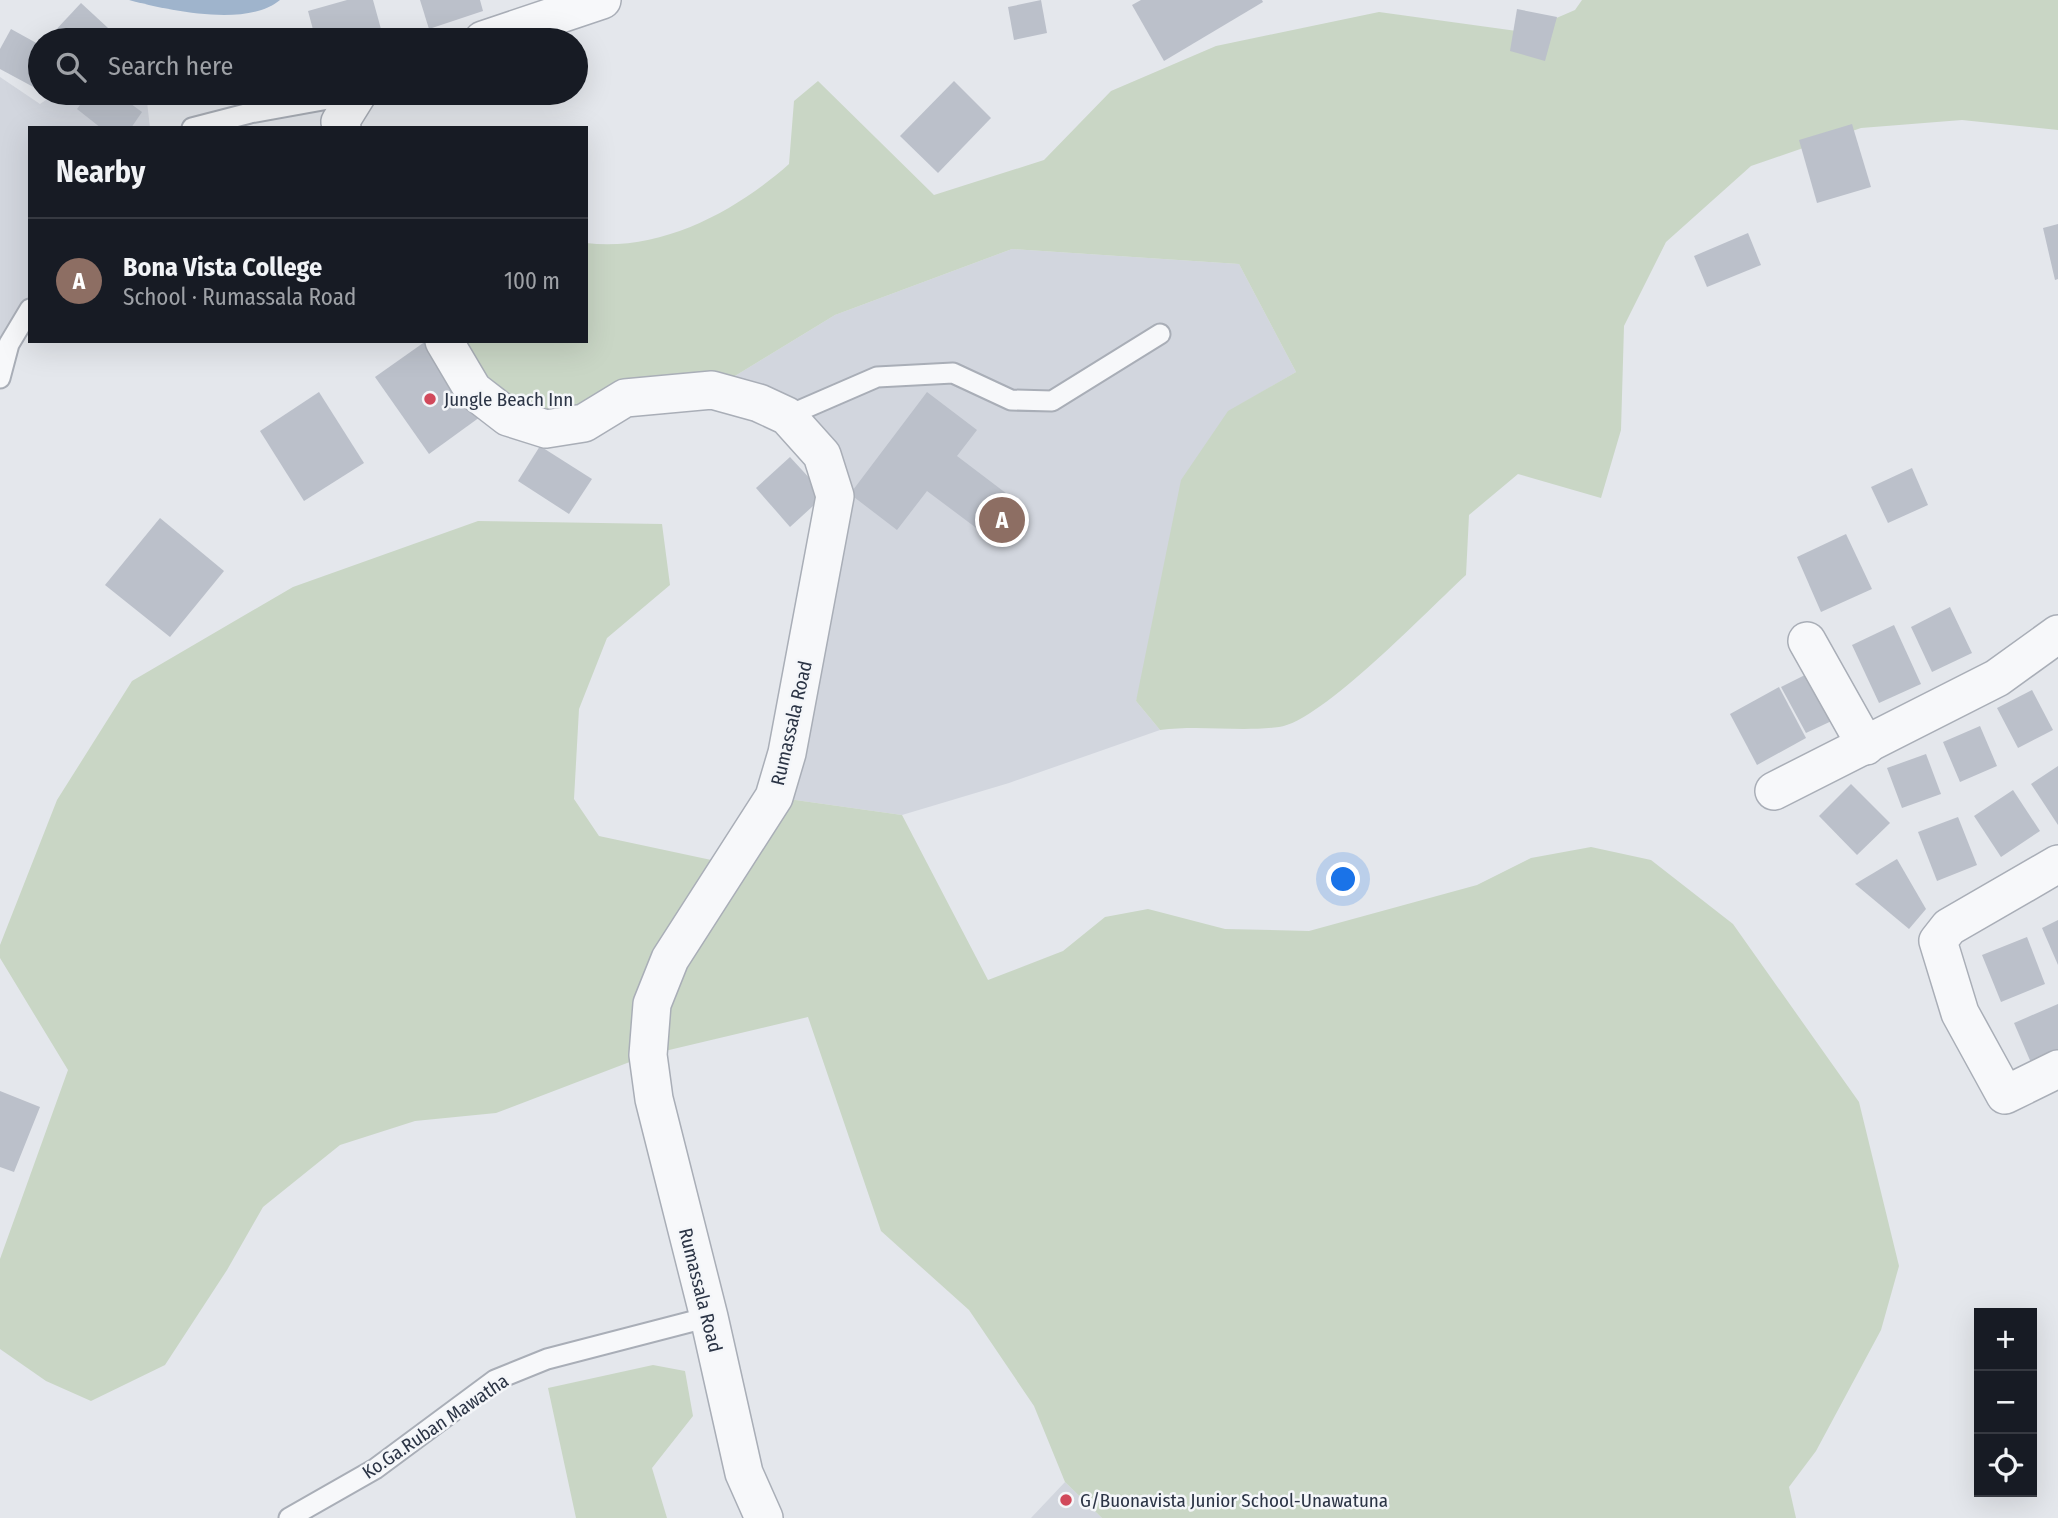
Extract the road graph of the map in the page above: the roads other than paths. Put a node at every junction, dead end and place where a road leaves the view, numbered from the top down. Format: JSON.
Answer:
{"nodes":[{"id":1,"x":602,"y":0,"type":"edge"},
{"id":2,"x":519,"y":28,"type":"edge"},
{"id":3,"x":293,"y":105,"type":"edge"},
{"id":4,"x":350,"y":105,"type":"edge"},
{"id":5,"x":200,"y":126,"type":"edge"},
{"id":6,"x":341,"y":126,"type":"edge"},
{"id":7,"x":28,"y":312,"type":"edge"},
{"id":8,"x":1160,"y":334,"type":"dead end"},
{"id":9,"x":445,"y":343,"type":"edge"},
{"id":10,"x":0,"y":378,"type":"edge"},
{"id":11,"x":787,"y":416,"type":"junction"},
{"id":12,"x":2058,"y":634,"type":"edge"},
{"id":13,"x":1807,"y":641,"type":"dead end"},
{"id":14,"x":1866,"y":746,"type":"junction"},
{"id":15,"x":1774,"y":791,"type":"dead end"},
{"id":16,"x":2058,"y":864,"type":"edge"},
{"id":17,"x":2058,"y":1069,"type":"edge"},
{"id":18,"x":709,"y":1317,"type":"junction"},
{"id":19,"x":289,"y":1518,"type":"edge"},
{"id":20,"x":764,"y":1518,"type":"edge"}],
"edges":[{"from":1,"to":2,"type":"street"},
{"from":3,"to":5,"type":"lane"},
{"from":4,"to":6,"type":"street"},
{"from":7,"to":10,"type":"lane"},
{"from":8,"to":11,"type":"lane"},
{"from":9,"to":11,"type":"street","name":"Rumassala Road"},
{"from":11,"to":18,"type":"street","name":"Rumassala Road"},
{"from":12,"to":14,"type":"street"},
{"from":13,"to":14,"type":"street"},
{"from":14,"to":15,"type":"street"},
{"from":16,"to":17,"type":"street"},
{"from":18,"to":19,"type":"lane","name":"Ko.Ga.Ruban Mawatha"},
{"from":18,"to":20,"type":"street","name":"Rumassala Road"}]}
